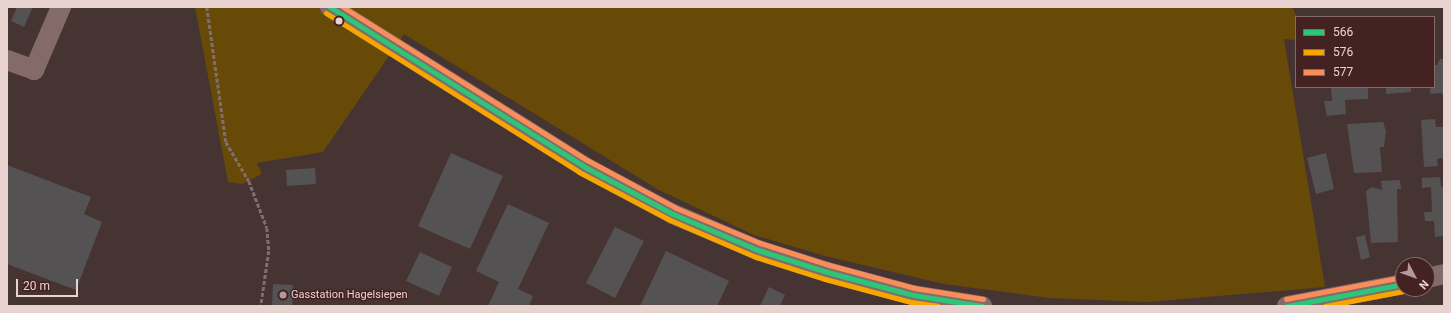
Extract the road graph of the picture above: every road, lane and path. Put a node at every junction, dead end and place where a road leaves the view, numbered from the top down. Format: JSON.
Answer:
{"nodes":[{"id":1,"x":61,"y":7,"type":"edge"},
{"id":2,"x":207,"y":7,"type":"edge"},
{"id":3,"x":330,"y":7,"type":"edge"},
{"id":4,"x":7,"y":60,"type":"edge"},
{"id":5,"x":1395,"y":286,"type":"edge"},
{"id":6,"x":261,"y":306,"type":"edge"},
{"id":7,"x":982,"y":306,"type":"edge"},
{"id":8,"x":1287,"y":306,"type":"edge"}],
"edges":[{"from":1,"to":4,"type":"street"},
{"from":2,"to":6,"type":"path"},
{"from":3,"to":7,"type":"street"},
{"from":5,"to":8,"type":"street"}]}
